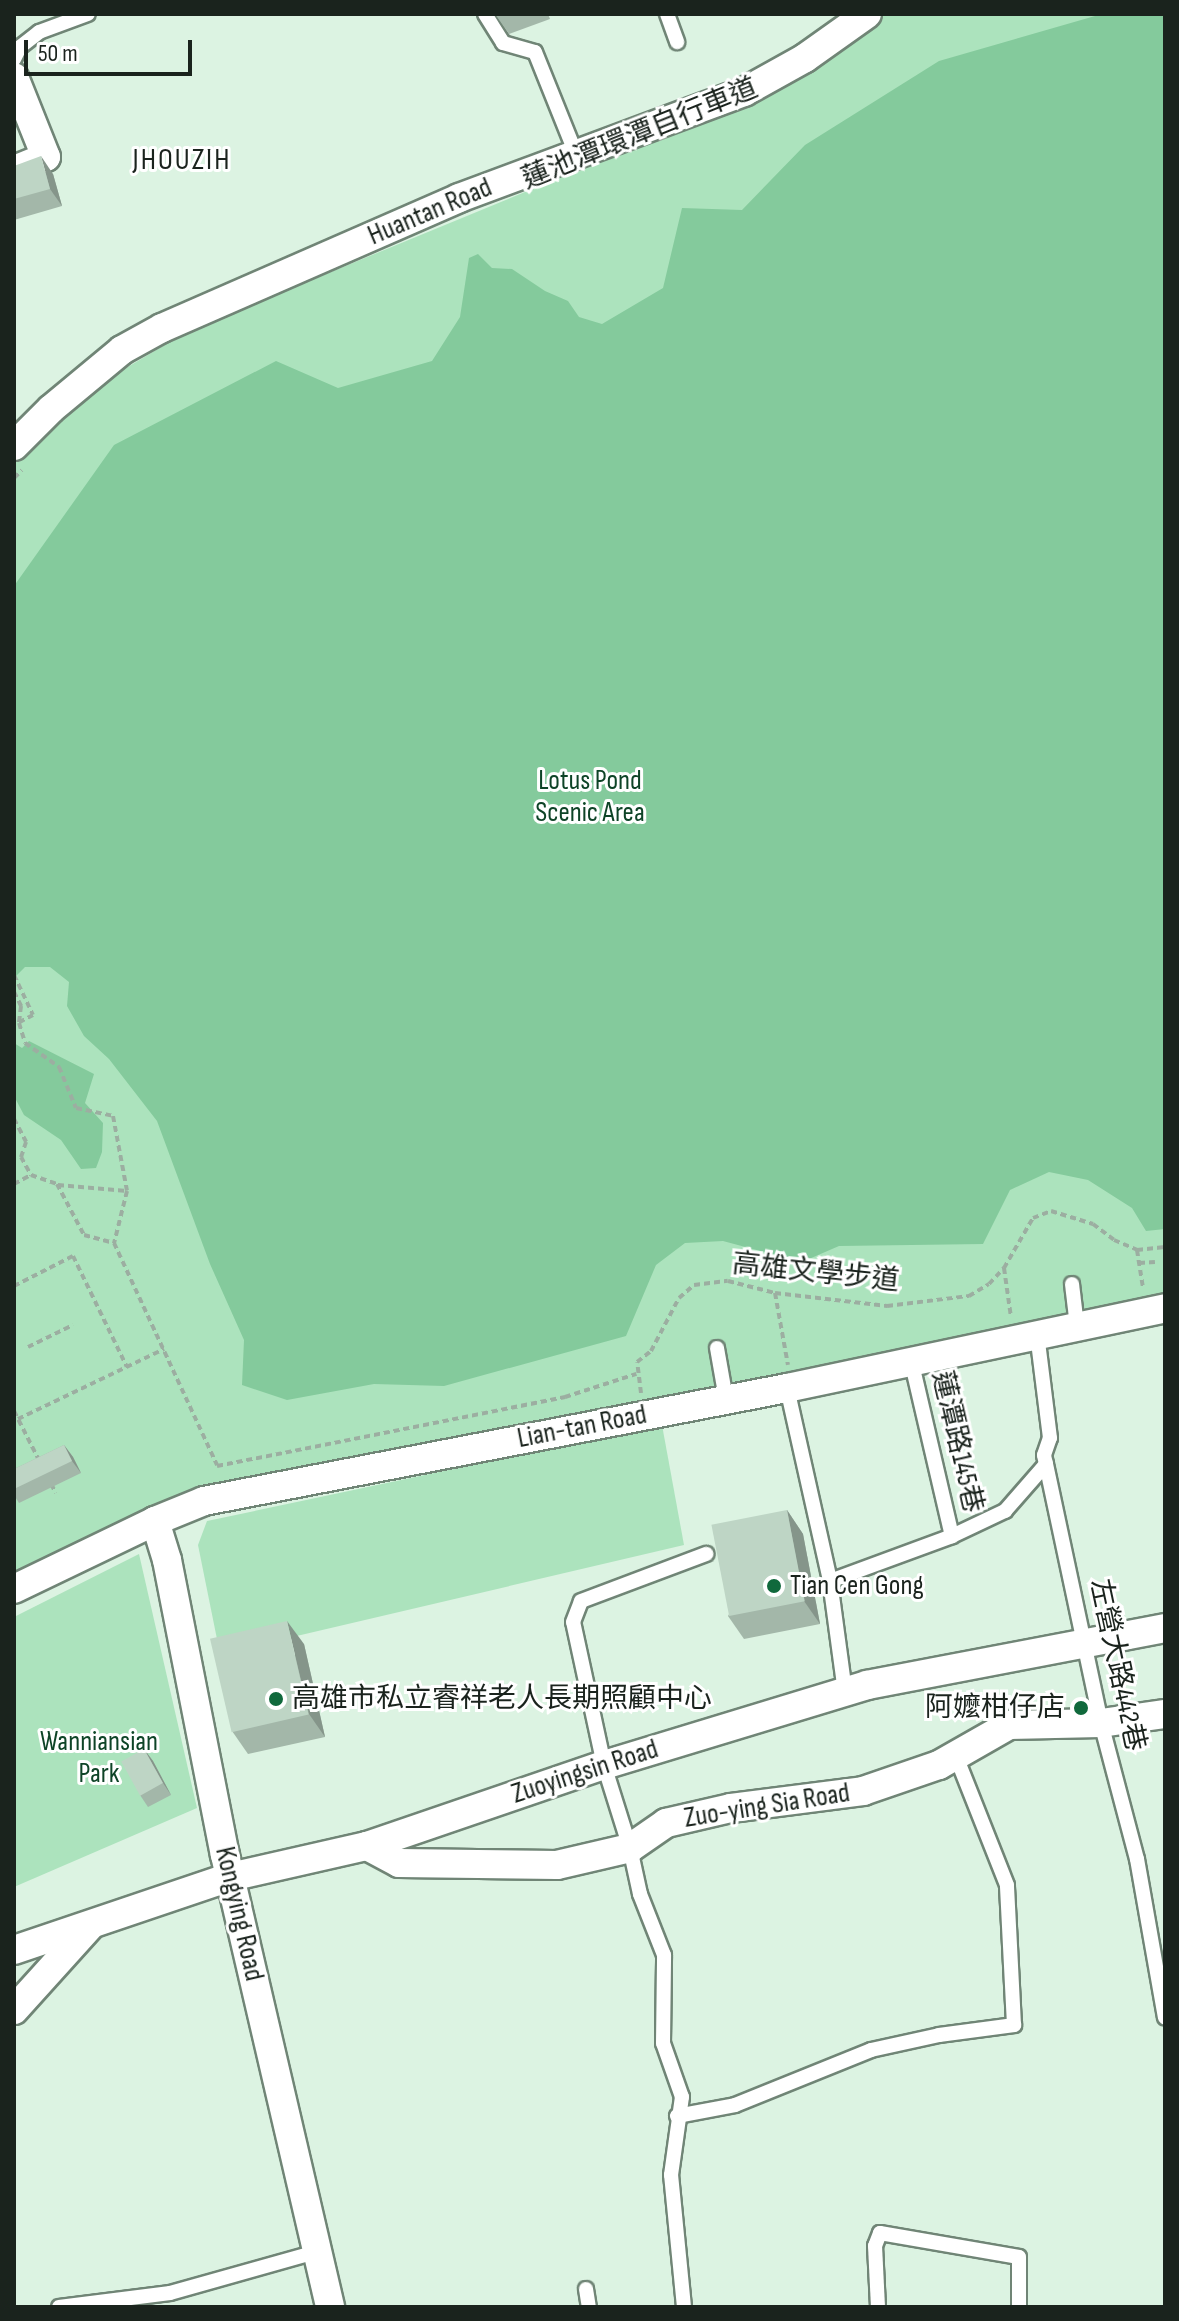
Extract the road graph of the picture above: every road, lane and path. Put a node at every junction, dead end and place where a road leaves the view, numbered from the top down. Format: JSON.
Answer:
{"nodes":[{"id":1,"x":88,"y":14,"type":"edge"},
{"id":2,"x":485,"y":14,"type":"edge"},
{"id":3,"x":667,"y":14,"type":"edge"},
{"id":4,"x":867,"y":14,"type":"edge"},
{"id":5,"x":837,"y":24,"type":"edge"},
{"id":6,"x":677,"y":42,"type":"dead end"},
{"id":7,"x":14,"y":59,"type":"edge"},
{"id":8,"x":14,"y":77,"type":"edge"},
{"id":9,"x":576,"y":154,"type":"junction"},
{"id":10,"x":14,"y":170,"type":"edge"},
{"id":11,"x":19,"y":457,"type":"edge"},
{"id":12,"x":14,"y":478,"type":"edge"},
{"id":13,"x":14,"y":975,"type":"edge"},
{"id":14,"x":14,"y":992,"type":"edge"},
{"id":15,"x":17,"y":1024,"type":"edge"},
{"id":16,"x":14,"y":1119,"type":"edge"},
{"id":17,"x":31,"y":1175,"type":"junction"},
{"id":18,"x":14,"y":1184,"type":"edge"},
{"id":19,"x":57,"y":1184,"type":"junction"},
{"id":20,"x":127,"y":1191,"type":"junction"},
{"id":21,"x":114,"y":1243,"type":"junction"},
{"id":22,"x":1165,"y":1247,"type":"edge"},
{"id":23,"x":1137,"y":1250,"type":"junction"},
{"id":24,"x":1155,"y":1262,"type":"dead end"},
{"id":25,"x":1139,"y":1263,"type":"junction"},
{"id":26,"x":1004,"y":1268,"type":"junction"},
{"id":27,"x":1072,"y":1284,"type":"dead end"},
{"id":28,"x":14,"y":1286,"type":"edge"},
{"id":29,"x":775,"y":1293,"type":"junction"},
{"id":30,"x":1154,"y":1300,"type":"edge"},
{"id":31,"x":73,"y":1325,"type":"dead end"},
{"id":32,"x":1077,"y":1326,"type":"junction"},
{"id":33,"x":1024,"y":1328,"type":"junction"},
{"id":34,"x":28,"y":1347,"type":"dead end"},
{"id":35,"x":717,"y":1348,"type":"dead end"},
{"id":36,"x":164,"y":1349,"type":"junction"},
{"id":37,"x":911,"y":1360,"type":"junction"},
{"id":38,"x":127,"y":1367,"type":"junction"},
{"id":39,"x":636,"y":1374,"type":"junction"},
{"id":40,"x":788,"y":1377,"type":"junction"},
{"id":41,"x":641,"y":1395,"type":"dead end"},
{"id":42,"x":726,"y":1399,"type":"junction"},
{"id":43,"x":14,"y":1411,"type":"edge"},
{"id":44,"x":18,"y":1419,"type":"junction"},
{"id":45,"x":1046,"y":1464,"type":"junction"},
{"id":46,"x":217,"y":1466,"type":"junction"},
{"id":47,"x":43,"y":1469,"type":"edge"},
{"id":48,"x":221,"y":1474,"type":"dead end"},
{"id":49,"x":50,"y":1481,"type":"edge"},
{"id":50,"x":56,"y":1493,"type":"dead end"},
{"id":51,"x":155,"y":1521,"type":"junction"},
{"id":52,"x":952,"y":1536,"type":"junction"},
{"id":53,"x":706,"y":1554,"type":"dead end"},
{"id":54,"x":830,"y":1581,"type":"junction"},
{"id":55,"x":14,"y":1589,"type":"edge"},
{"id":56,"x":1165,"y":1628,"type":"edge"},
{"id":57,"x":1084,"y":1644,"type":"junction"},
{"id":58,"x":845,"y":1692,"type":"junction"},
{"id":59,"x":1165,"y":1714,"type":"edge"},
{"id":60,"x":1101,"y":1723,"type":"junction"},
{"id":61,"x":956,"y":1756,"type":"junction"},
{"id":62,"x":604,"y":1765,"type":"junction"},
{"id":63,"x":367,"y":1846,"type":"junction"},
{"id":64,"x":630,"y":1848,"type":"junction"},
{"id":65,"x":230,"y":1877,"type":"junction"},
{"id":66,"x":90,"y":1925,"type":"junction"},
{"id":67,"x":14,"y":1950,"type":"edge"},
{"id":68,"x":14,"y":2010,"type":"edge"},
{"id":69,"x":1165,"y":2018,"type":"edge"},
{"id":70,"x":677,"y":2116,"type":"junction"},
{"id":71,"x":316,"y":2252,"type":"junction"},
{"id":72,"x":586,"y":2289,"type":"dead end"},
{"id":73,"x":59,"y":2307,"type":"edge"},
{"id":74,"x":330,"y":2307,"type":"edge"},
{"id":75,"x":589,"y":2307,"type":"edge"},
{"id":76,"x":684,"y":2307,"type":"edge"},
{"id":77,"x":878,"y":2307,"type":"edge"},
{"id":78,"x":1019,"y":2307,"type":"edge"}],
"edges":[{"from":1,"to":7,"type":"lane"},
{"from":2,"to":9,"type":"lane"},
{"from":3,"to":6,"type":"lane"},
{"from":4,"to":5,"type":"street","name":"Huantan Road"},
{"from":5,"to":9,"type":"street","name":"Huantan Road"},
{"from":8,"to":10,"type":"street"},
{"from":9,"to":11,"type":"street","name":"Huantan Road"},
{"from":11,"to":12,"type":"path"},
{"from":13,"to":15,"type":"path"},
{"from":14,"to":15,"type":"path"},
{"from":15,"to":20,"type":"path"},
{"from":16,"to":17,"type":"path"},
{"from":17,"to":18,"type":"path"},
{"from":17,"to":19,"type":"path"},
{"from":19,"to":20,"type":"path"},
{"from":19,"to":21,"type":"path"},
{"from":20,"to":21,"type":"path"},
{"from":21,"to":36,"type":"path"},
{"from":22,"to":23,"type":"path"},
{"from":23,"to":25,"type":"path"},
{"from":23,"to":26,"type":"path","name":"高雄文學步道"},
{"from":24,"to":25,"type":"path"},
{"from":25,"to":30,"type":"path"},
{"from":26,"to":29,"type":"path","name":"高雄文學步道"},
{"from":26,"to":33,"type":"path"},
{"from":27,"to":32,"type":"lane"},
{"from":28,"to":38,"type":"path"},
{"from":29,"to":39,"type":"path","name":"高雄文學步道"},
{"from":29,"to":40,"type":"path"},
{"from":30,"to":32,"type":"street","name":"Lian-tan Road"},
{"from":31,"to":34,"type":"path"},
{"from":32,"to":33,"type":"street","name":"Lian-tan Road"},
{"from":33,"to":37,"type":"street","name":"Lian-tan Road"},
{"from":33,"to":45,"type":"lane","name":"左營大路442巷"},
{"from":35,"to":42,"type":"lane"},
{"from":36,"to":38,"type":"path"},
{"from":36,"to":46,"type":"path"},
{"from":37,"to":40,"type":"street","name":"Lian-tan Road"},
{"from":37,"to":52,"type":"lane","name":"蓮潭路145巷"},
{"from":38,"to":44,"type":"path"},
{"from":39,"to":41,"type":"path"},
{"from":39,"to":46,"type":"path"},
{"from":40,"to":42,"type":"street","name":"Lian-tan Road"},
{"from":40,"to":54,"type":"lane"},
{"from":42,"to":51,"type":"street","name":"Lian-tan Road"},
{"from":43,"to":44,"type":"path"},
{"from":44,"to":47,"type":"path"},
{"from":45,"to":52,"type":"lane"},
{"from":45,"to":57,"type":"lane","name":"左營大路442巷"},
{"from":46,"to":48,"type":"path"},
{"from":49,"to":50,"type":"path"},
{"from":51,"to":55,"type":"street","name":"Lian-tan Road"},
{"from":51,"to":65,"type":"street","name":"Kongying Road"},
{"from":52,"to":54,"type":"lane"},
{"from":53,"to":62,"type":"lane"},
{"from":54,"to":58,"type":"lane"},
{"from":56,"to":57,"type":"street","name":"Zuoyingsin Road"},
{"from":57,"to":58,"type":"street","name":"Zuoyingsin Road"},
{"from":57,"to":60,"type":"lane","name":"左營大路442巷"},
{"from":58,"to":62,"type":"street","name":"Zuoyingsin Road"},
{"from":59,"to":60,"type":"street","name":"Zuo-ying Sia Road"},
{"from":60,"to":61,"type":"street","name":"Zuo-ying Sia Road"},
{"from":60,"to":69,"type":"lane","name":"左營大路442巷"},
{"from":61,"to":64,"type":"street","name":"Zuo-ying Sia Road"},
{"from":61,"to":70,"type":"lane"},
{"from":62,"to":63,"type":"street","name":"Zuoyingsin Road"},
{"from":62,"to":64,"type":"lane"},
{"from":63,"to":64,"type":"street","name":"Zuo-ying Sia Road"},
{"from":63,"to":65,"type":"street","name":"Zuoyingsin Road"},
{"from":64,"to":70,"type":"lane"},
{"from":65,"to":66,"type":"street","name":"Zuoyingsin Road"},
{"from":65,"to":71,"type":"street","name":"Kongying Road"},
{"from":66,"to":67,"type":"street","name":"Zuoyingsin Road"},
{"from":66,"to":68,"type":"street"},
{"from":70,"to":76,"type":"lane"},
{"from":71,"to":73,"type":"lane"},
{"from":71,"to":74,"type":"street","name":"Kongying Road"},
{"from":72,"to":75,"type":"lane"},
{"from":77,"to":78,"type":"lane"}]}
